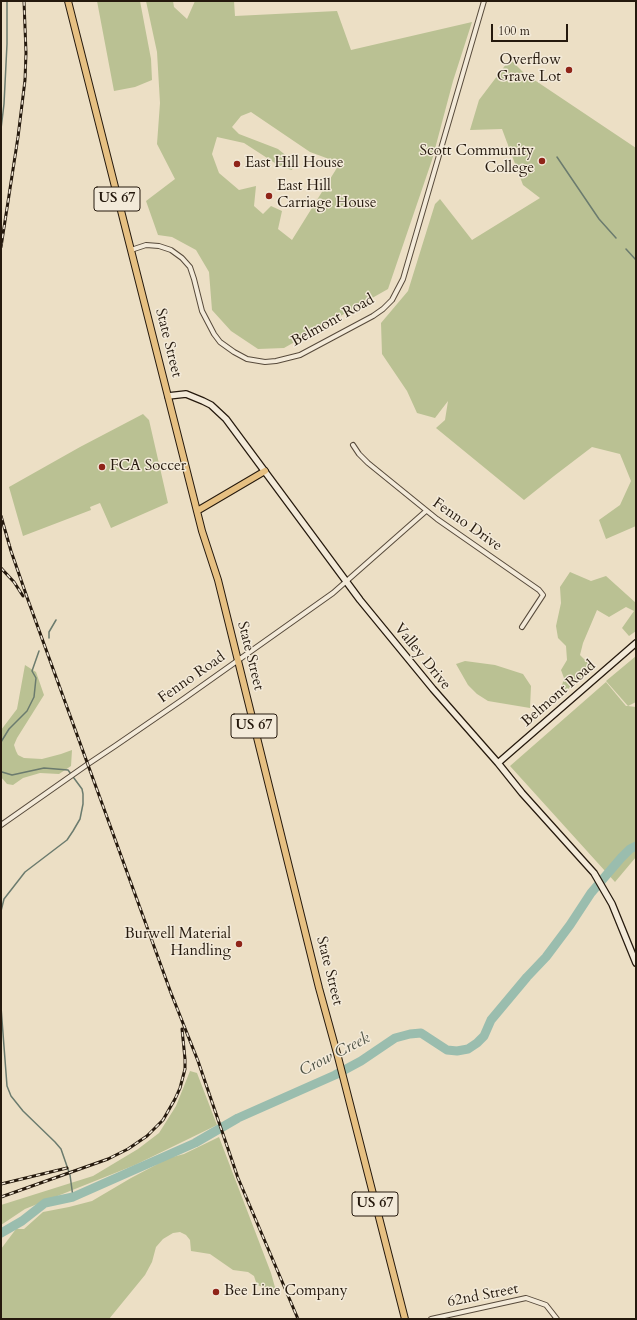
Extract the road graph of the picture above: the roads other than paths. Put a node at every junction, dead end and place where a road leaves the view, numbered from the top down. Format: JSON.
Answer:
{"nodes":[{"id":1,"x":68,"y":1,"type":"edge"},
{"id":2,"x":484,"y":1,"type":"edge"},
{"id":3,"x":131,"y":250,"type":"junction"},
{"id":4,"x":168,"y":396,"type":"junction"},
{"id":5,"x":353,"y":445,"type":"dead end"},
{"id":6,"x":264,"y":471,"type":"junction"},
{"id":7,"x":197,"y":511,"type":"junction"},
{"id":8,"x":426,"y":511,"type":"junction"},
{"id":9,"x":347,"y":582,"type":"junction"},
{"id":10,"x":522,"y":627,"type":"dead end"},
{"id":11,"x":636,"y":643,"type":"edge"},
{"id":12,"x":238,"y":661,"type":"junction"},
{"id":13,"x":498,"y":763,"type":"junction"},
{"id":14,"x":1,"y":825,"type":"edge"},
{"id":15,"x":636,"y":963,"type":"edge"},
{"id":16,"x":404,"y":1319,"type":"edge"},
{"id":17,"x":431,"y":1319,"type":"edge"},
{"id":18,"x":557,"y":1319,"type":"edge"}],
"edges":[{"from":1,"to":3,"type":"main road","name":"State Street","number":"US 67"},
{"from":2,"to":3,"type":"street","name":"Belmont Road"},
{"from":3,"to":4,"type":"main road","name":"State Street","number":"US 67"},
{"from":4,"to":6,"type":"street","name":"Valley Drive"},
{"from":4,"to":7,"type":"main road","name":"State Street","number":"US 67"},
{"from":5,"to":8,"type":"street","name":"Fenno Drive"},
{"from":6,"to":7,"type":"main road"},
{"from":6,"to":9,"type":"street","name":"Valley Drive"},
{"from":7,"to":12,"type":"main road","name":"State Street","number":"US 67"},
{"from":8,"to":9,"type":"street","name":"Fenno Road"},
{"from":8,"to":10,"type":"street","name":"Fenno Drive"},
{"from":9,"to":12,"type":"street","name":"Fenno Road"},
{"from":9,"to":13,"type":"street","name":"Valley Drive"},
{"from":11,"to":13,"type":"street","name":"Belmont Road"},
{"from":12,"to":14,"type":"street","name":"Fenno Road"},
{"from":12,"to":16,"type":"main road","name":"State Street","number":"US 67"},
{"from":13,"to":15,"type":"street","name":"Valley Drive"},
{"from":17,"to":18,"type":"street","name":"62nd Street"}]}
